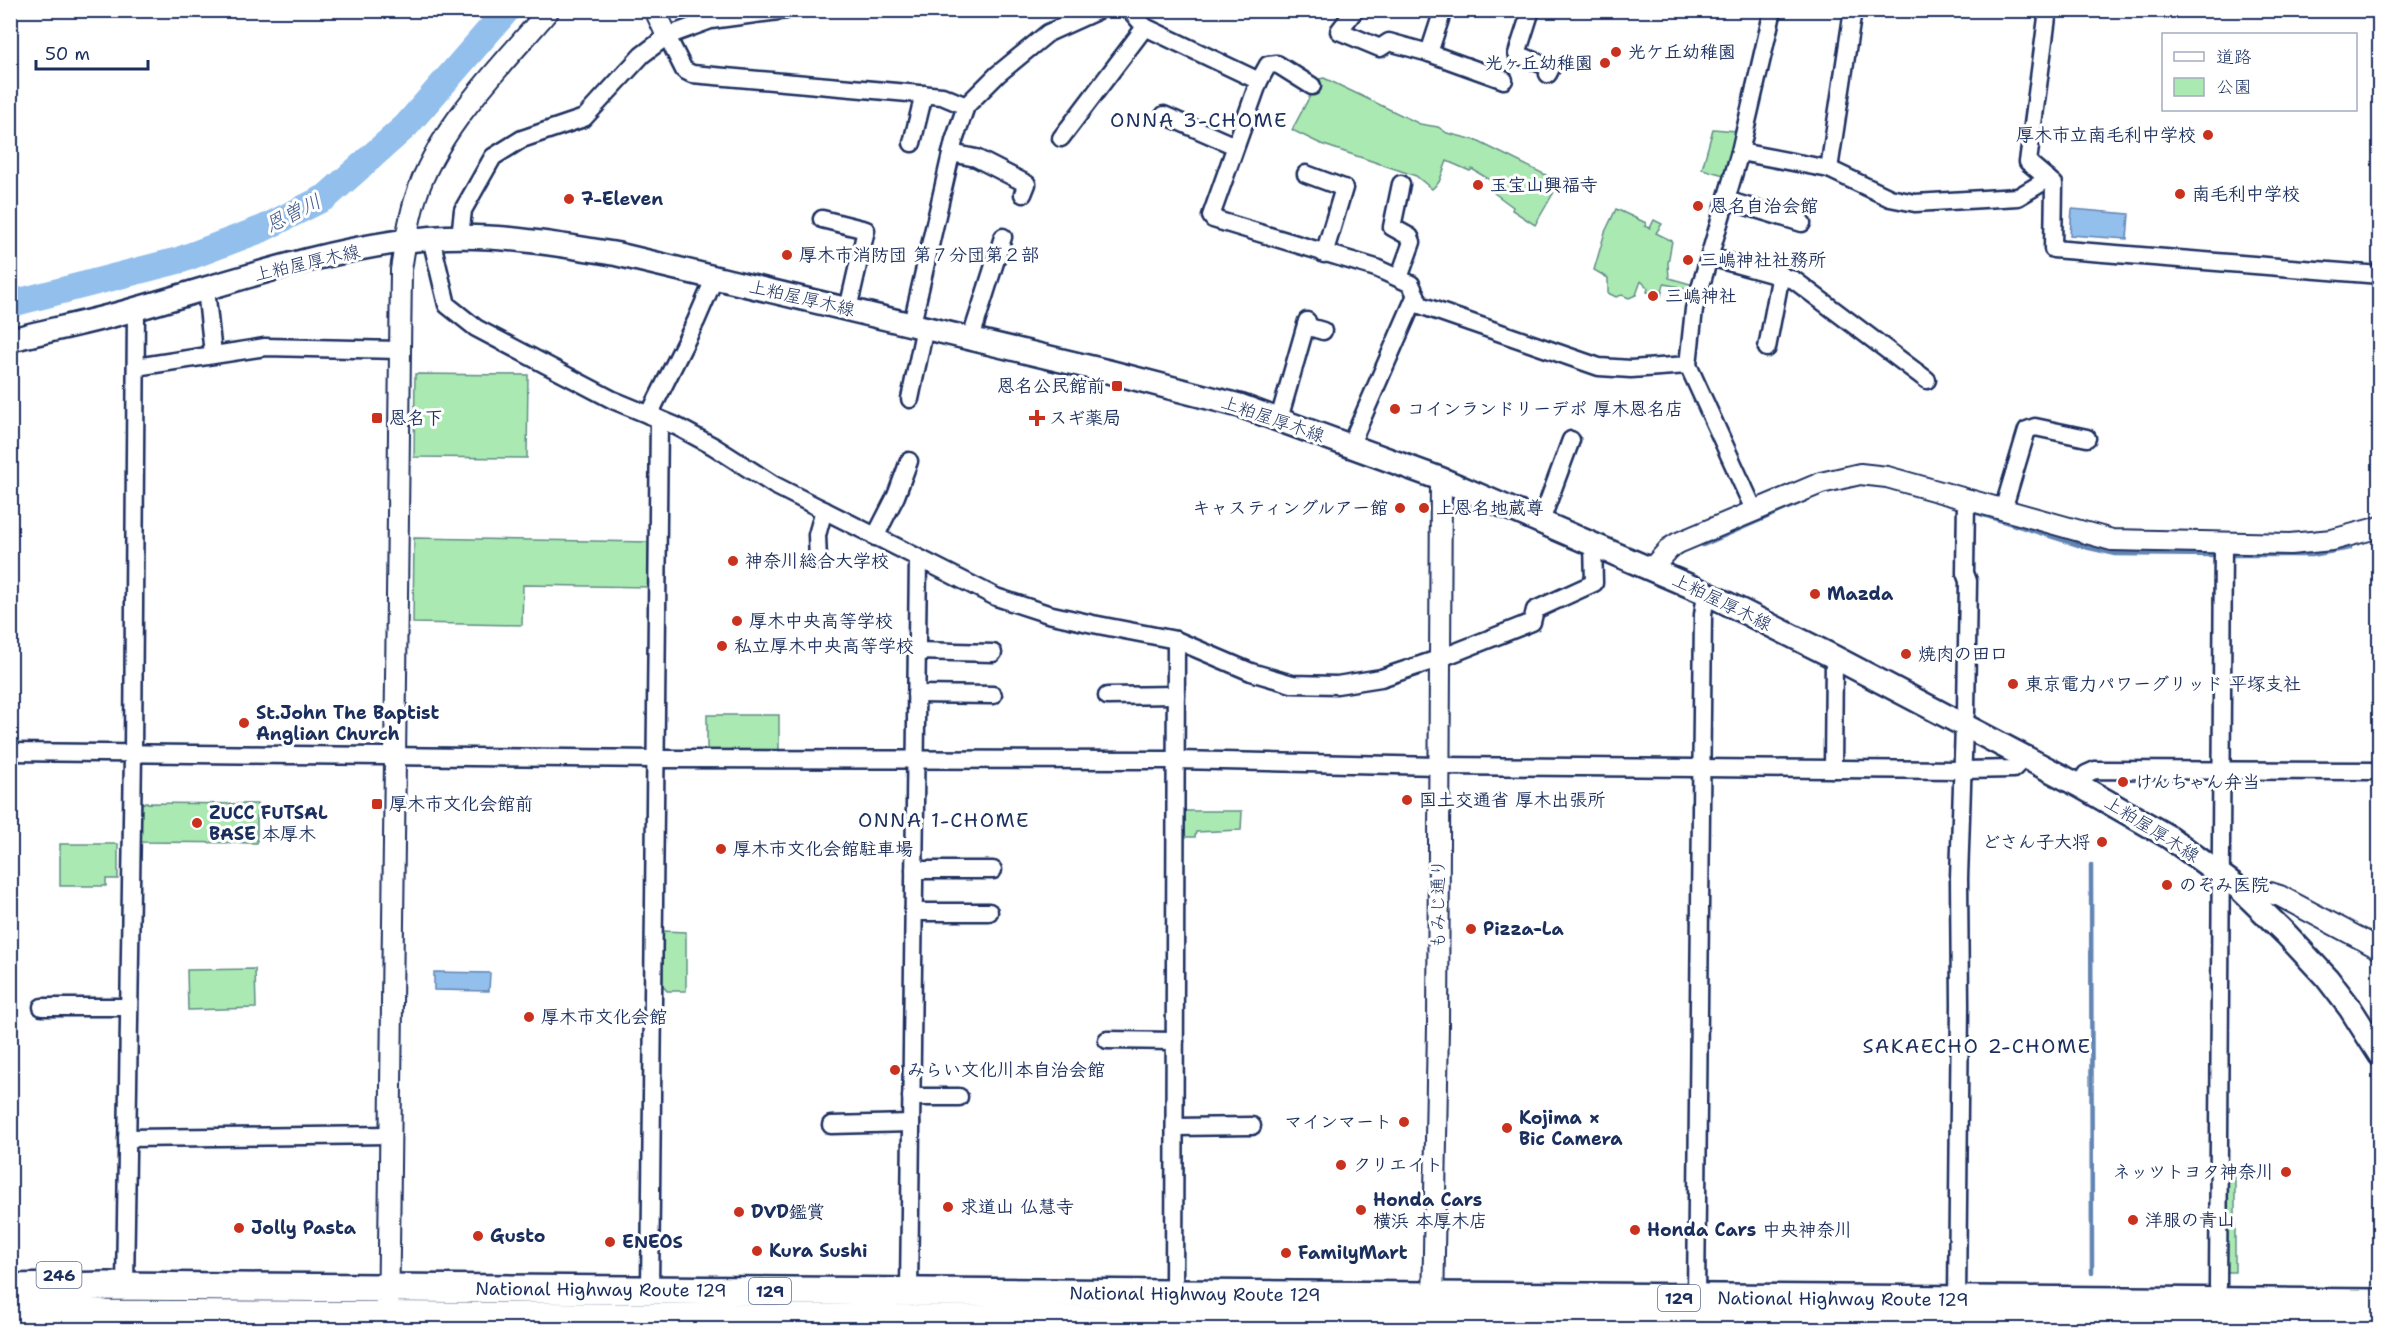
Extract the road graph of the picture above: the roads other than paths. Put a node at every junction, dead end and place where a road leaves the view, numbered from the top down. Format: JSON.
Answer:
{"nodes":[{"id":1,"x":549,"y":10,"type":"edge"},
{"id":2,"x":655,"y":10,"type":"edge"},
{"id":3,"x":786,"y":10,"type":"edge"},
{"id":4,"x":1099,"y":10,"type":"edge"},
{"id":5,"x":1130,"y":10,"type":"edge"},
{"id":6,"x":1355,"y":10,"type":"edge"},
{"id":7,"x":1443,"y":10,"type":"edge"},
{"id":8,"x":1531,"y":10,"type":"edge"},
{"id":9,"x":1773,"y":10,"type":"edge"},
{"id":10,"x":1853,"y":10,"type":"edge"},
{"id":11,"x":2048,"y":10,"type":"edge"},
{"id":12,"x":1145,"y":27,"type":"junction"},
{"id":13,"x":667,"y":36,"type":"junction"},
{"id":14,"x":1429,"y":53,"type":"junction"},
{"id":15,"x":1548,"y":74,"type":"dead end"},
{"id":16,"x":1504,"y":80,"type":"dead end"},
{"id":17,"x":1259,"y":81,"type":"junction"},
{"id":18,"x":1312,"y":86,"type":"dead end"},
{"id":19,"x":924,"y":94,"type":"junction"},
{"id":20,"x":966,"y":106,"type":"junction"},
{"id":21,"x":1164,"y":115,"type":"dead end"},
{"id":22,"x":1067,"y":135,"type":"dead end"},
{"id":23,"x":912,"y":143,"type":"dead end"},
{"id":24,"x":1236,"y":146,"type":"junction"},
{"id":25,"x":1740,"y":152,"type":"junction"},
{"id":26,"x":951,"y":153,"type":"junction"},
{"id":27,"x":1829,"y":169,"type":"junction"},
{"id":28,"x":1313,"y":173,"type":"dead end"},
{"id":29,"x":2048,"y":179,"type":"junction"},
{"id":30,"x":1028,"y":183,"type":"dead end"},
{"id":31,"x":1401,"y":184,"type":"dead end"},
{"id":32,"x":1726,"y":200,"type":"junction"},
{"id":33,"x":821,"y":220,"type":"dead end"},
{"id":34,"x":1802,"y":223,"type":"dead end"},
{"id":35,"x":460,"y":237,"type":"junction"},
{"id":36,"x":1003,"y":237,"type":"dead end"},
{"id":37,"x":431,"y":238,"type":"junction"},
{"id":38,"x":405,"y":242,"type":"junction"},
{"id":39,"x":1324,"y":254,"type":"junction"},
{"id":40,"x":1710,"y":256,"type":"junction"},
{"id":41,"x":1780,"y":274,"type":"junction"},
{"id":42,"x":2379,"y":275,"type":"edge"},
{"id":43,"x":715,"y":278,"type":"junction"},
{"id":44,"x":1399,"y":278,"type":"junction"},
{"id":45,"x":206,"y":289,"type":"junction"},
{"id":46,"x":1416,"y":295,"type":"junction"},
{"id":47,"x":136,"y":309,"type":"junction"},
{"id":48,"x":848,"y":309,"type":"junction"},
{"id":49,"x":919,"y":325,"type":"junction"},
{"id":50,"x":1323,"y":331,"type":"dead end"},
{"id":51,"x":971,"y":338,"type":"junction"},
{"id":52,"x":10,"y":340,"type":"edge"},
{"id":53,"x":1767,"y":348,"type":"dead end"},
{"id":54,"x":399,"y":350,"type":"junction"},
{"id":55,"x":213,"y":354,"type":"junction"},
{"id":56,"x":1688,"y":365,"type":"junction"},
{"id":57,"x":136,"y":367,"type":"junction"},
{"id":58,"x":1918,"y":378,"type":"dead end"},
{"id":59,"x":910,"y":392,"type":"dead end"},
{"id":60,"x":654,"y":417,"type":"junction"},
{"id":61,"x":1280,"y":419,"type":"junction"},
{"id":62,"x":2087,"y":438,"type":"dead end"},
{"id":63,"x":1571,"y":440,"type":"dead end"},
{"id":64,"x":1350,"y":446,"type":"junction"},
{"id":65,"x":909,"y":461,"type":"dead end"},
{"id":66,"x":1441,"y":479,"type":"junction"},
{"id":67,"x":1966,"y":500,"type":"junction"},
{"id":68,"x":824,"y":510,"type":"junction"},
{"id":69,"x":2003,"y":510,"type":"junction"},
{"id":70,"x":1755,"y":512,"type":"junction"},
{"id":71,"x":1541,"y":521,"type":"junction"},
{"id":72,"x":2379,"y":528,"type":"edge"},
{"id":73,"x":875,"y":537,"type":"junction"},
{"id":74,"x":1593,"y":543,"type":"junction"},
{"id":75,"x":2223,"y":543,"type":"junction"},
{"id":76,"x":918,"y":559,"type":"junction"},
{"id":77,"x":818,"y":561,"type":"dead end"},
{"id":78,"x":1652,"y":568,"type":"junction"},
{"id":79,"x":1706,"y":593,"type":"junction"},
{"id":80,"x":1176,"y":640,"type":"junction"},
{"id":81,"x":916,"y":651,"type":"junction"},
{"id":82,"x":993,"y":652,"type":"dead end"},
{"id":83,"x":1834,"y":657,"type":"junction"},
{"id":84,"x":1441,"y":658,"type":"junction"},
{"id":85,"x":916,"y":694,"type":"junction"},
{"id":86,"x":993,"y":695,"type":"dead end"},
{"id":87,"x":1176,"y":695,"type":"junction"},
{"id":88,"x":1107,"y":696,"type":"dead end"},
{"id":89,"x":1964,"y":725,"type":"junction"},
{"id":90,"x":10,"y":752,"type":"edge"},
{"id":91,"x":133,"y":753,"type":"junction"},
{"id":92,"x":394,"y":755,"type":"junction"},
{"id":93,"x":2025,"y":757,"type":"junction"},
{"id":94,"x":655,"y":759,"type":"junction"},
{"id":95,"x":915,"y":759,"type":"junction"},
{"id":96,"x":1176,"y":760,"type":"junction"},
{"id":97,"x":1438,"y":766,"type":"junction"},
{"id":98,"x":1700,"y":768,"type":"junction"},
{"id":99,"x":1833,"y":769,"type":"junction"},
{"id":100,"x":1963,"y":770,"type":"junction"},
{"id":101,"x":2222,"y":770,"type":"junction"},
{"id":102,"x":2379,"y":771,"type":"edge"},
{"id":103,"x":2080,"y":786,"type":"junction"},
{"id":104,"x":914,"y":870,"type":"junction"},
{"id":105,"x":993,"y":870,"type":"dead end"},
{"id":106,"x":2221,"y":873,"type":"junction"},
{"id":107,"x":2240,"y":889,"type":"junction"},
{"id":108,"x":913,"y":912,"type":"junction"},
{"id":109,"x":989,"y":912,"type":"dead end"},
{"id":110,"x":2316,"y":915,"type":"junction"},
{"id":111,"x":2287,"y":935,"type":"junction"},
{"id":112,"x":2379,"y":949,"type":"edge"},
{"id":113,"x":42,"y":1007,"type":"dead end"},
{"id":114,"x":128,"y":1007,"type":"junction"},
{"id":115,"x":1107,"y":1040,"type":"dead end"},
{"id":116,"x":1175,"y":1041,"type":"junction"},
{"id":117,"x":2379,"y":1055,"type":"edge"},
{"id":118,"x":911,"y":1096,"type":"junction"},
{"id":119,"x":959,"y":1096,"type":"dead end"},
{"id":120,"x":910,"y":1123,"type":"junction"},
{"id":121,"x":831,"y":1125,"type":"dead end"},
{"id":122,"x":1252,"y":1126,"type":"dead end"},
{"id":123,"x":1175,"y":1127,"type":"junction"},
{"id":124,"x":390,"y":1135,"type":"junction"},
{"id":125,"x":127,"y":1138,"type":"junction"},
{"id":126,"x":10,"y":1271,"type":"edge"},
{"id":127,"x":2218,"y":1286,"type":"junction"},
{"id":128,"x":116,"y":1287,"type":"junction"},
{"id":129,"x":2379,"y":1287,"type":"edge"},
{"id":130,"x":10,"y":1288,"type":"edge"},
{"id":131,"x":1433,"y":1296,"type":"junction"},
{"id":132,"x":2379,"y":1303,"type":"edge"},
{"id":133,"x":10,"y":1309,"type":"edge"},
{"id":134,"x":388,"y":1311,"type":"edge"},
{"id":135,"x":651,"y":1312,"type":"edge"},
{"id":136,"x":910,"y":1313,"type":"edge"},
{"id":137,"x":2087,"y":1313,"type":"junction"},
{"id":138,"x":1173,"y":1315,"type":"edge"},
{"id":139,"x":1695,"y":1317,"type":"edge"},
{"id":140,"x":1951,"y":1317,"type":"edge"},
{"id":141,"x":120,"y":1319,"type":"edge"},
{"id":142,"x":780,"y":1324,"type":"edge"},
{"id":143,"x":1045,"y":1325,"type":"edge"},
{"id":144,"x":1433,"y":1326,"type":"edge"},
{"id":145,"x":1565,"y":1326,"type":"edge"},
{"id":146,"x":10,"y":1327,"type":"edge"},
{"id":147,"x":1827,"y":1327,"type":"edge"},
{"id":148,"x":2379,"y":1327,"type":"edge"}],
"edges":[{"from":1,"to":38,"type":"street"},
{"from":2,"to":13,"type":"street"},
{"from":3,"to":13,"type":"street"},
{"from":4,"to":20,"type":"street"},
{"from":5,"to":12,"type":"street"},
{"from":6,"to":14,"type":"street"},
{"from":7,"to":14,"type":"street"},
{"from":8,"to":15,"type":"street"},
{"from":9,"to":25,"type":"street"},
{"from":10,"to":27,"type":"street"},
{"from":11,"to":29,"type":"street"},
{"from":12,"to":17,"type":"street"},
{"from":12,"to":22,"type":"street"},
{"from":13,"to":19,"type":"street"},
{"from":13,"to":35,"type":"street"},
{"from":14,"to":16,"type":"street"},
{"from":17,"to":18,"type":"street"},
{"from":17,"to":24,"type":"street"},
{"from":19,"to":20,"type":"street"},
{"from":19,"to":23,"type":"street"},
{"from":20,"to":26,"type":"street"},
{"from":21,"to":24,"type":"street"},
{"from":24,"to":39,"type":"street"},
{"from":25,"to":27,"type":"street"},
{"from":25,"to":32,"type":"street"},
{"from":26,"to":30,"type":"street"},
{"from":26,"to":49,"type":"street"},
{"from":27,"to":29,"type":"street"},
{"from":28,"to":39,"type":"street"},
{"from":29,"to":42,"type":"street"},
{"from":31,"to":44,"type":"street"},
{"from":32,"to":34,"type":"street"},
{"from":32,"to":40,"type":"street"},
{"from":33,"to":48,"type":"street"},
{"from":35,"to":37,"type":"main road","name":"上粕屋厚木線"},
{"from":35,"to":43,"type":"main road","name":"上粕屋厚木線"},
{"from":36,"to":51,"type":"street"},
{"from":37,"to":38,"type":"main road","name":"上粕屋厚木線"},
{"from":37,"to":60,"type":"street"},
{"from":38,"to":45,"type":"main road","name":"上粕屋厚木線"},
{"from":38,"to":54,"type":"street"},
{"from":39,"to":44,"type":"street"},
{"from":40,"to":41,"type":"street"},
{"from":40,"to":56,"type":"street"},
{"from":41,"to":53,"type":"street"},
{"from":41,"to":58,"type":"street"},
{"from":43,"to":48,"type":"main road","name":"上粕屋厚木線"},
{"from":43,"to":60,"type":"street"},
{"from":44,"to":46,"type":"street"},
{"from":45,"to":47,"type":"main road","name":"上粕屋厚木線"},
{"from":45,"to":55,"type":"street"},
{"from":46,"to":56,"type":"street"},
{"from":46,"to":64,"type":"street"},
{"from":47,"to":52,"type":"main road","name":"上粕屋厚木線"},
{"from":47,"to":57,"type":"street"},
{"from":48,"to":49,"type":"main road","name":"上粕屋厚木線"},
{"from":49,"to":51,"type":"main road","name":"上粕屋厚木線"},
{"from":49,"to":59,"type":"street"},
{"from":50,"to":61,"type":"street"},
{"from":51,"to":61,"type":"main road","name":"上粕屋厚木線"},
{"from":54,"to":55,"type":"street"},
{"from":54,"to":92,"type":"street"},
{"from":55,"to":57,"type":"street"},
{"from":56,"to":70,"type":"street"},
{"from":57,"to":91,"type":"street"},
{"from":60,"to":68,"type":"street"},
{"from":60,"to":94,"type":"street"},
{"from":61,"to":64,"type":"main road","name":"上粕屋厚木線"},
{"from":62,"to":69,"type":"street"},
{"from":63,"to":71,"type":"street"},
{"from":64,"to":66,"type":"main road","name":"上粕屋厚木線"},
{"from":65,"to":73,"type":"street"},
{"from":66,"to":71,"type":"main road","name":"上粕屋厚木線"},
{"from":66,"to":84,"type":"street","name":"もみじ通り"},
{"from":67,"to":69,"type":"street"},
{"from":67,"to":70,"type":"street"},
{"from":67,"to":89,"type":"street"},
{"from":68,"to":73,"type":"street"},
{"from":68,"to":77,"type":"street"},
{"from":69,"to":75,"type":"street"},
{"from":70,"to":78,"type":"street"},
{"from":71,"to":74,"type":"main road","name":"上粕屋厚木線"},
{"from":72,"to":75,"type":"street"},
{"from":73,"to":76,"type":"street"},
{"from":74,"to":78,"type":"main road","name":"上粕屋厚木線"},
{"from":74,"to":84,"type":"street"},
{"from":75,"to":101,"type":"street"},
{"from":76,"to":80,"type":"street"},
{"from":76,"to":81,"type":"street"},
{"from":78,"to":79,"type":"main road","name":"上粕屋厚木線"},
{"from":79,"to":83,"type":"main road","name":"上粕屋厚木線"},
{"from":79,"to":98,"type":"street"},
{"from":80,"to":84,"type":"street"},
{"from":80,"to":87,"type":"street"},
{"from":81,"to":82,"type":"street"},
{"from":81,"to":85,"type":"street"},
{"from":83,"to":89,"type":"main road","name":"上粕屋厚木線"},
{"from":83,"to":99,"type":"street"},
{"from":84,"to":97,"type":"street","name":"もみじ通り"},
{"from":85,"to":86,"type":"street"},
{"from":85,"to":95,"type":"street"},
{"from":87,"to":88,"type":"street"},
{"from":87,"to":96,"type":"street"},
{"from":89,"to":93,"type":"main road","name":"上粕屋厚木線"},
{"from":89,"to":100,"type":"street"},
{"from":90,"to":91,"type":"street"},
{"from":91,"to":92,"type":"street"},
{"from":91,"to":114,"type":"street"},
{"from":92,"to":94,"type":"street"},
{"from":92,"to":124,"type":"street"},
{"from":93,"to":100,"type":"street"},
{"from":93,"to":103,"type":"main road","name":"上粕屋厚木線"},
{"from":94,"to":95,"type":"street"},
{"from":94,"to":135,"type":"street"},
{"from":95,"to":96,"type":"street"},
{"from":95,"to":104,"type":"street"},
{"from":96,"to":97,"type":"street"},
{"from":96,"to":116,"type":"street"},
{"from":97,"to":98,"type":"street"},
{"from":97,"to":131,"type":"street","name":"もみじ通り"},
{"from":98,"to":99,"type":"street"},
{"from":98,"to":139,"type":"street"},
{"from":99,"to":100,"type":"street"},
{"from":100,"to":140,"type":"street"},
{"from":101,"to":102,"type":"street"},
{"from":101,"to":103,"type":"street"},
{"from":101,"to":106,"type":"street"},
{"from":103,"to":106,"type":"main road","name":"上粕屋厚木線"},
{"from":104,"to":105,"type":"street"},
{"from":104,"to":108,"type":"street"},
{"from":106,"to":107,"type":"main road","name":"上粕屋厚木線"},
{"from":106,"to":127,"type":"street"},
{"from":107,"to":110,"type":"street"},
{"from":107,"to":111,"type":"main road","name":"上粕屋厚木線"},
{"from":108,"to":109,"type":"street"},
{"from":108,"to":118,"type":"street"},
{"from":110,"to":111,"type":"street"},
{"from":110,"to":112,"type":"street"},
{"from":111,"to":117,"type":"main road","name":"上粕屋厚木線"},
{"from":113,"to":114,"type":"street"},
{"from":114,"to":125,"type":"street"},
{"from":115,"to":116,"type":"street"},
{"from":116,"to":123,"type":"street"},
{"from":118,"to":119,"type":"street"},
{"from":118,"to":120,"type":"street"},
{"from":120,"to":121,"type":"street"},
{"from":120,"to":136,"type":"street"},
{"from":122,"to":123,"type":"street"},
{"from":123,"to":138,"type":"street"},
{"from":124,"to":125,"type":"street"},
{"from":124,"to":134,"type":"street"},
{"from":125,"to":128,"type":"street"},
{"from":126,"to":128,"type":"highway","number":"246"},
{"from":127,"to":129,"type":"highway","number":"129"},
{"from":127,"to":140,"type":"highway","number":"129"},
{"from":128,"to":130,"type":"highway","name":"National Highway Route 129","number":"129"},
{"from":128,"to":134,"type":"highway","name":"National Highway Route 129","number":"129"},
{"from":131,"to":138,"type":"highway","name":"National Highway Route 129","number":"129"},
{"from":131,"to":139,"type":"highway","name":"National Highway Route 129","number":"129"},
{"from":131,"to":144,"type":"street","name":"もみじ通り"},
{"from":132,"to":137,"type":"highway","name":"National Highway Route 129","number":"129"},
{"from":133,"to":141,"type":"highway","name":"National Highway Route 129","number":"129"},
{"from":134,"to":135,"type":"highway","name":"National Highway Route 129","number":"129"},
{"from":134,"to":141,"type":"highway","name":"National Highway Route 129","number":"129"},
{"from":135,"to":136,"type":"highway","name":"National Highway Route 129","number":"129"},
{"from":135,"to":142,"type":"highway","name":"National Highway Route 129","number":"129"},
{"from":136,"to":138,"type":"highway","name":"National Highway Route 129","number":"129"},
{"from":136,"to":142,"type":"highway","name":"National Highway Route 129","number":"129"},
{"from":136,"to":143,"type":"highway","name":"National Highway Route 129","number":"129"},
{"from":137,"to":140,"type":"highway","name":"National Highway Route 129","number":"129"},
{"from":137,"to":148,"type":"highway","name":"National Highway Route 129","number":"129"},
{"from":138,"to":143,"type":"highway","name":"National Highway Route 129","number":"129"},
{"from":138,"to":144,"type":"highway","name":"National Highway Route 129","number":"129"},
{"from":139,"to":140,"type":"highway","name":"National Highway Route 129","number":"129"},
{"from":139,"to":145,"type":"highway","name":"National Highway Route 129","number":"129"},
{"from":139,"to":147,"type":"highway","name":"National Highway Route 129","number":"129"},
{"from":140,"to":147,"type":"highway","name":"National Highway Route 129","number":"129"},
{"from":141,"to":146,"type":"highway"},
{"from":144,"to":145,"type":"highway","name":"National Highway Route 129","number":"129"}]}
